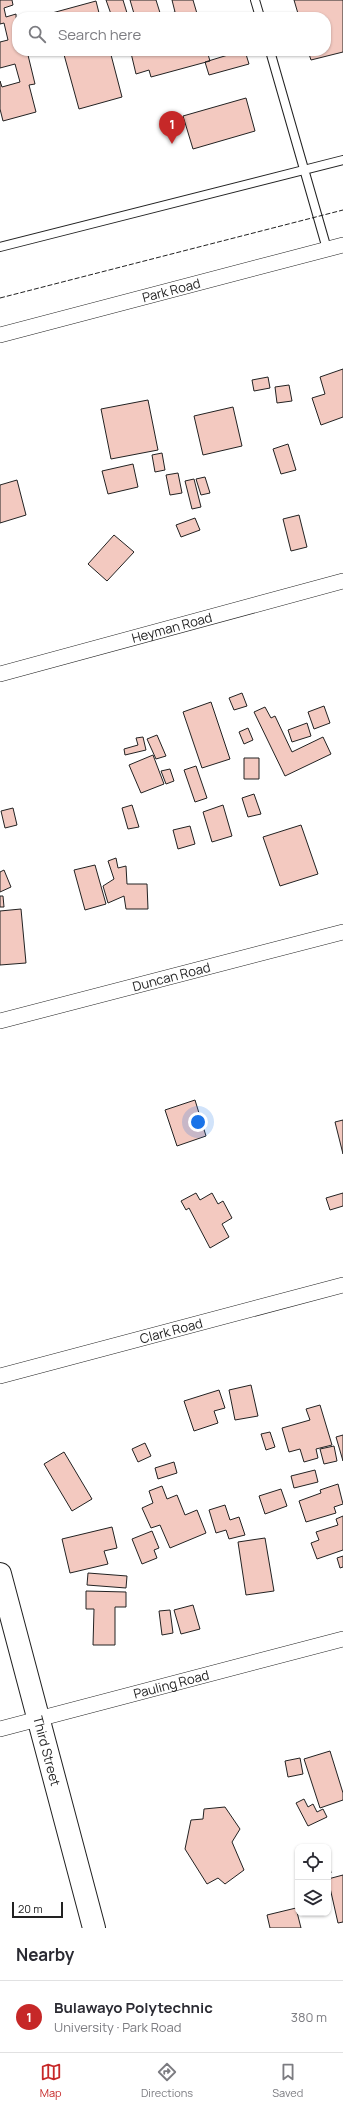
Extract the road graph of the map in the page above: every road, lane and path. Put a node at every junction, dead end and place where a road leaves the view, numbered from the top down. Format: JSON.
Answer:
{"nodes":[{"id":1,"x":255,"y":0,"type":"edge"},
{"id":2,"x":259,"y":12,"type":"edge"},
{"id":3,"x":271,"y":56,"type":"edge"},
{"id":4,"x":343,"y":160,"type":"edge"},
{"id":5,"x":304,"y":170,"type":"junction"},
{"id":6,"x":343,"y":245,"type":"edge"},
{"id":7,"x":0,"y":248,"type":"edge"},
{"id":8,"x":327,"y":249,"type":"junction"},
{"id":9,"x":0,"y":334,"type":"edge"},
{"id":10,"x":343,"y":581,"type":"edge"},
{"id":11,"x":0,"y":674,"type":"edge"},
{"id":12,"x":343,"y":932,"type":"edge"},
{"id":13,"x":0,"y":1021,"type":"edge"},
{"id":14,"x":343,"y":1285,"type":"edge"},
{"id":15,"x":0,"y":1376,"type":"edge"},
{"id":16,"x":0,"y":1574,"type":"edge"},
{"id":17,"x":343,"y":1639,"type":"edge"},
{"id":18,"x":38,"y":1718,"type":"junction"},
{"id":19,"x":0,"y":1728,"type":"edge"},
{"id":20,"x":94,"y":1928,"type":"edge"}],
"edges":[{"from":1,"to":2,"type":"lane"},
{"from":3,"to":5,"type":"lane"},
{"from":4,"to":5,"type":"lane"},
{"from":5,"to":7,"type":"lane"},
{"from":5,"to":8,"type":"lane"},
{"from":6,"to":8,"type":"street","name":"Park Road"},
{"from":8,"to":9,"type":"street","name":"Park Road"},
{"from":10,"to":11,"type":"street","name":"Heyman Road"},
{"from":12,"to":13,"type":"street","name":"Duncan Road"},
{"from":14,"to":15,"type":"street","name":"Clark Road"},
{"from":16,"to":18,"type":"main road","name":"Third Street"},
{"from":17,"to":18,"type":"street","name":"Pauling Road"},
{"from":18,"to":19,"type":"street","name":"Pauling Road"},
{"from":18,"to":20,"type":"main road","name":"Third Street"}]}
